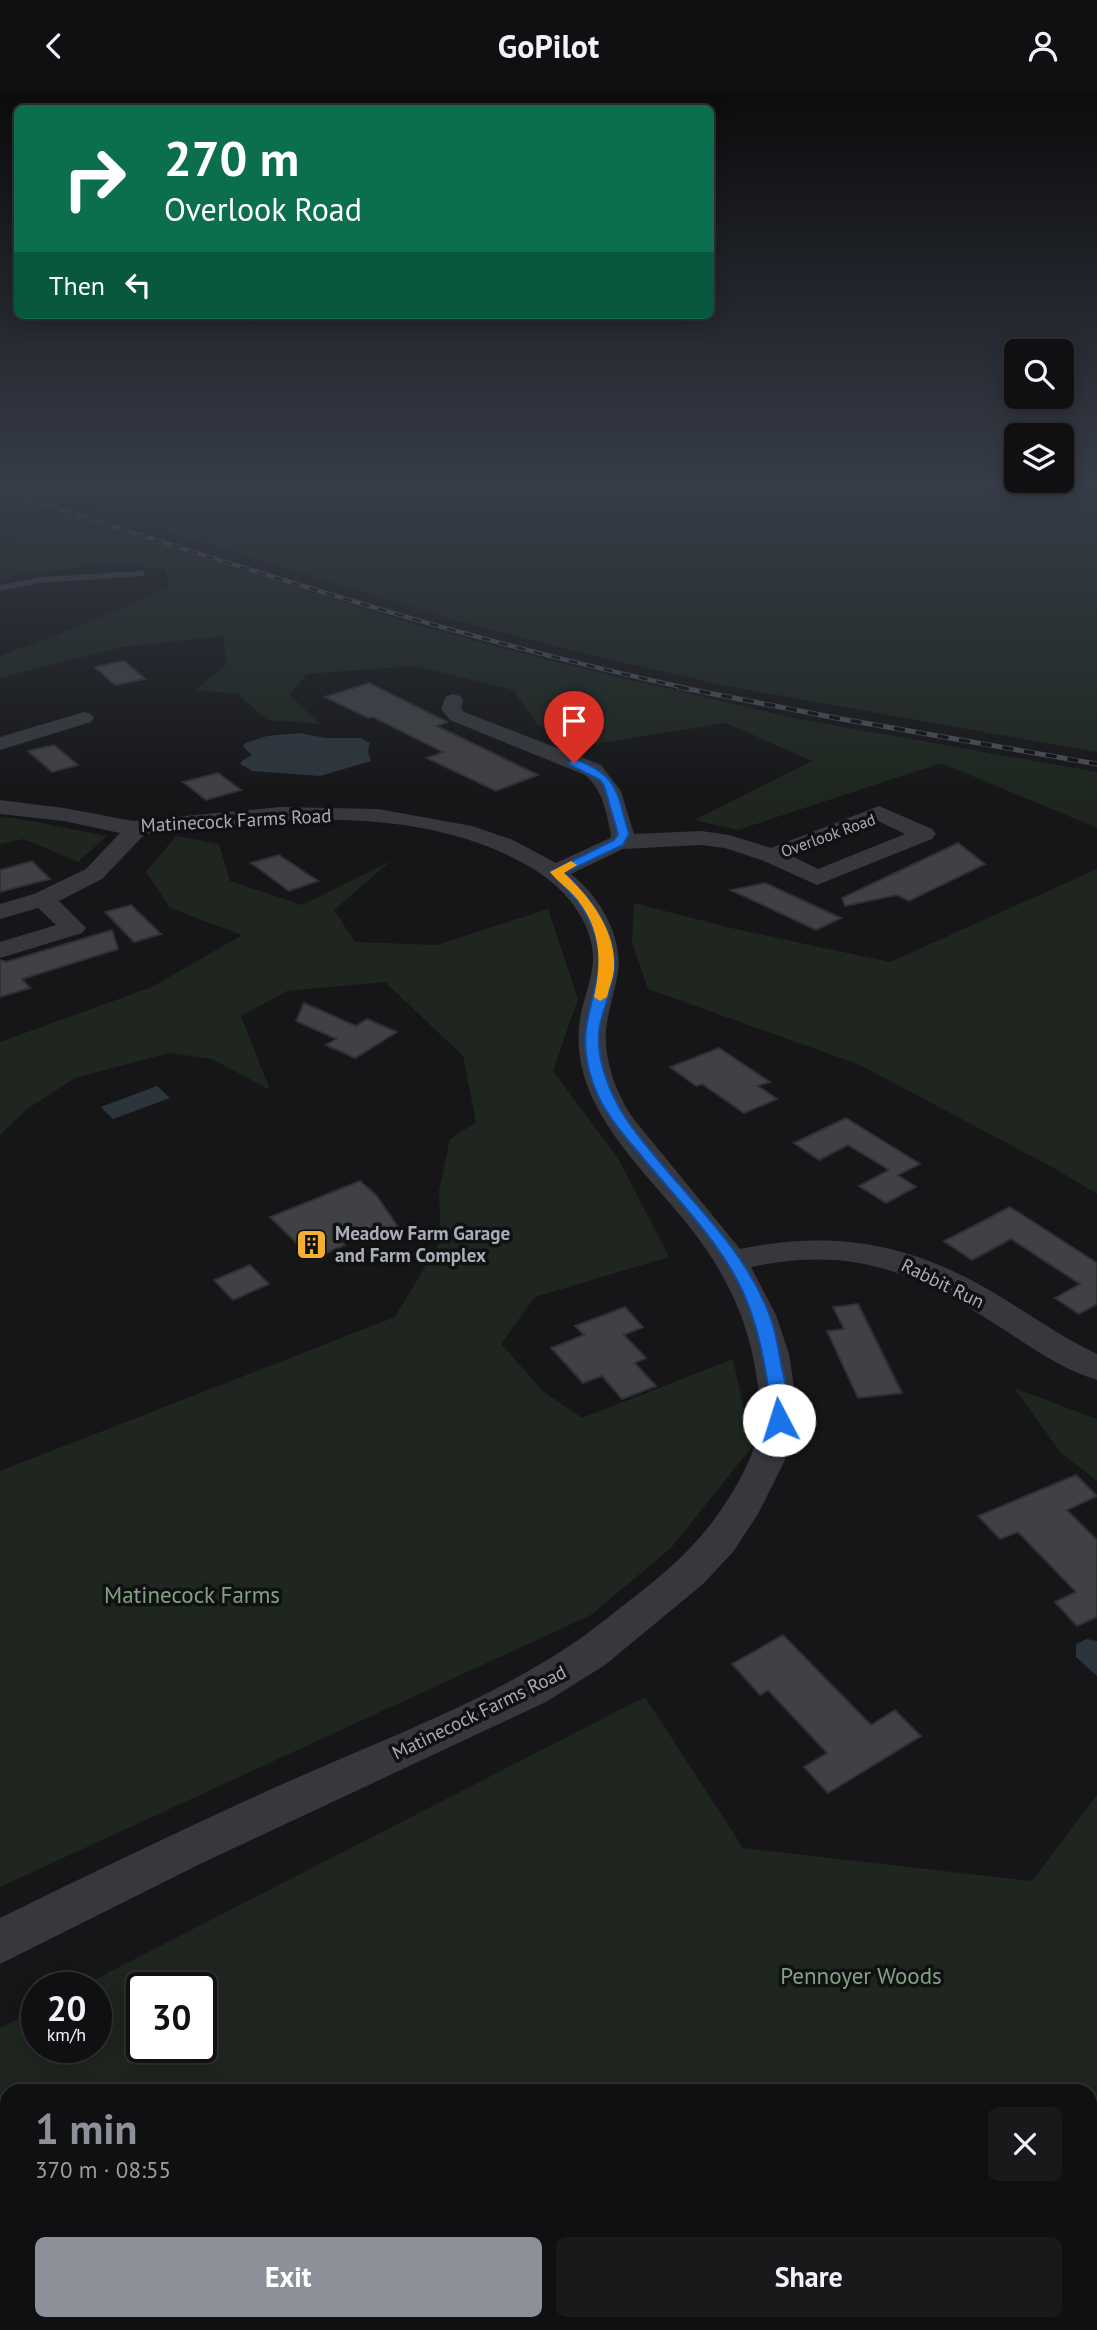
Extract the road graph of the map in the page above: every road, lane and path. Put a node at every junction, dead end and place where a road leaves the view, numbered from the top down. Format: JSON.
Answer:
{"nodes":[{"id":1,"x":453,"y":700,"type":"dead end"},
{"id":2,"x":83,"y":718,"type":"dead end"},
{"id":3,"x":0,"y":744,"type":"edge"},
{"id":4,"x":0,"y":807,"type":"edge"},
{"id":5,"x":138,"y":828,"type":"junction"},
{"id":6,"x":619,"y":842,"type":"junction"},
{"id":7,"x":772,"y":856,"type":"junction"},
{"id":8,"x":556,"y":872,"type":"junction"},
{"id":9,"x":43,"y":899,"type":"junction"},
{"id":10,"x":0,"y":912,"type":"edge"},
{"id":11,"x":0,"y":950,"type":"edge"},
{"id":12,"x":733,"y":1261,"type":"junction"},
{"id":13,"x":1097,"y":1368,"type":"edge"},
{"id":14,"x":0,"y":1942,"type":"edge"}],
"edges":[{"from":1,"to":6,"type":"street"},
{"from":2,"to":3,"type":"street"},
{"from":4,"to":5,"type":"street","name":"Matinecock Farms Road"},
{"from":5,"to":8,"type":"street","name":"Matinecock Farms Road"},
{"from":5,"to":9,"type":"street"},
{"from":6,"to":7,"type":"street","name":"Overlook Road"},
{"from":6,"to":8,"type":"street","name":"Overlook Road"},
{"from":7,"to":7,"type":"street","name":"Overlook Road"},
{"from":8,"to":12,"type":"street","name":"Matinecock Farms Road"},
{"from":9,"to":10,"type":"street"},
{"from":9,"to":11,"type":"street"},
{"from":12,"to":13,"type":"street","name":"Rabbit Run"},
{"from":12,"to":14,"type":"street","name":"Matinecock Farms Road"}]}
